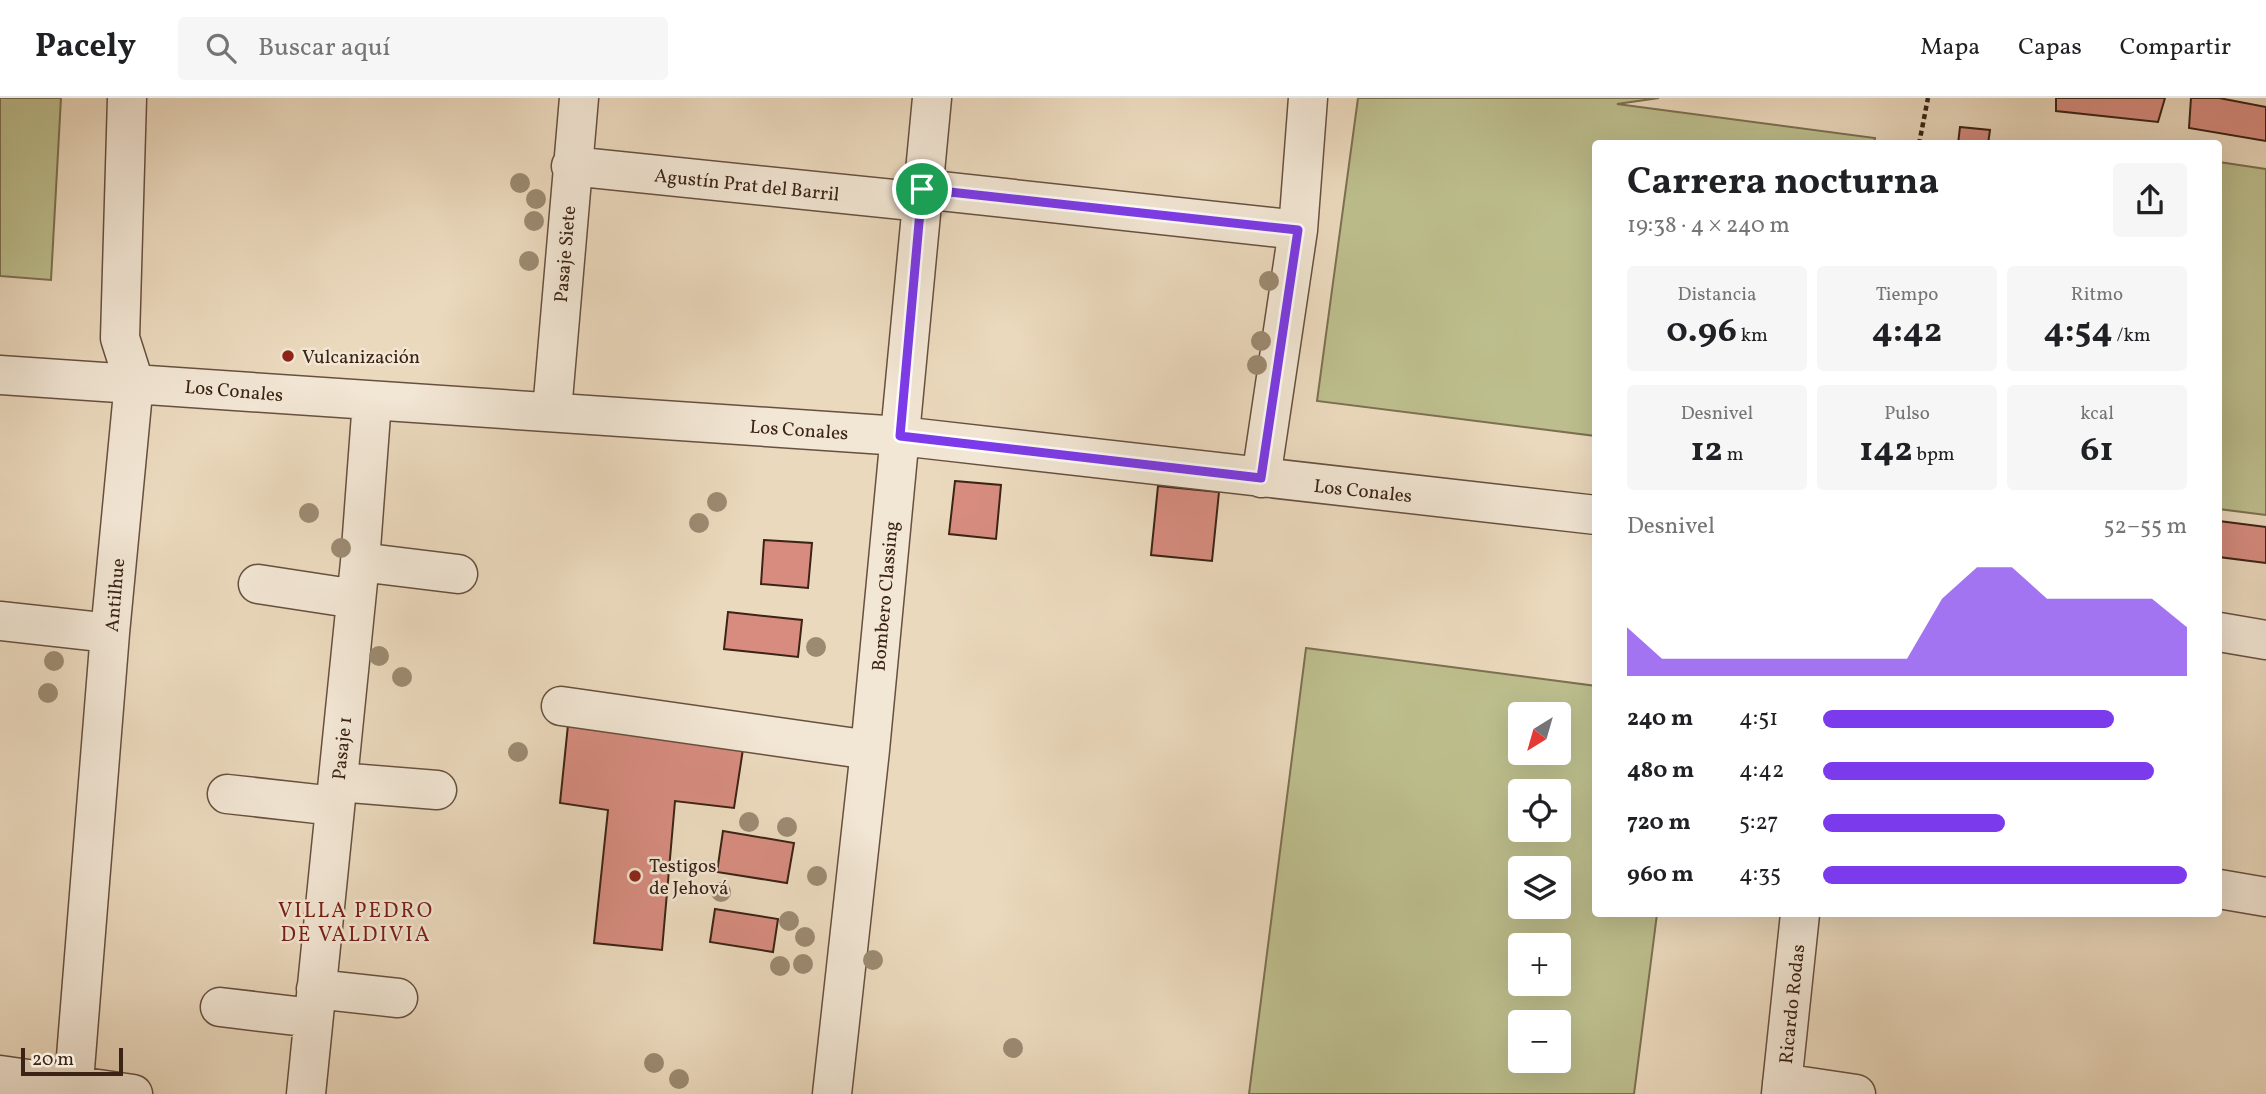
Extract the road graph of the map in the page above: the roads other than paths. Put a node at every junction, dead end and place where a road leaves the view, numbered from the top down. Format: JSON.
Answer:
{"nodes":[{"id":1,"x":127,"y":98,"type":"edge"},
{"id":2,"x":579,"y":98,"type":"edge"},
{"id":3,"x":932,"y":98,"type":"edge"},
{"id":4,"x":1308,"y":98,"type":"edge"},
{"id":5,"x":571,"y":166,"type":"junction"},
{"id":6,"x":922,"y":195,"type":"junction"},
{"id":7,"x":1298,"y":230,"type":"junction"},
{"id":8,"x":0,"y":375,"type":"edge"},
{"id":9,"x":134,"y":382,"type":"junction"},
{"id":10,"x":372,"y":401,"type":"junction"},
{"id":11,"x":552,"y":411,"type":"junction"},
{"id":12,"x":900,"y":436,"type":"junction"},
{"id":13,"x":1261,"y":478,"type":"junction"},
{"id":14,"x":1592,"y":515,"type":"edge"},
{"id":15,"x":458,"y":574,"type":"dead end"},
{"id":16,"x":358,"y":580,"type":"junction"},
{"id":17,"x":258,"y":584,"type":"dead end"},
{"id":18,"x":0,"y":621,"type":"edge"},
{"id":19,"x":110,"y":633,"type":"junction"},
{"id":20,"x":2222,"y":633,"type":"edge"},
{"id":21,"x":2266,"y":640,"type":"edge"},
{"id":22,"x":561,"y":706,"type":"dead end"},
{"id":23,"x":870,"y":750,"type":"junction"},
{"id":24,"x":437,"y":790,"type":"dead end"},
{"id":25,"x":227,"y":794,"type":"dead end"},
{"id":26,"x":336,"y":794,"type":"junction"},
{"id":27,"x":2222,"y":890,"type":"edge"},
{"id":28,"x":2266,"y":897,"type":"edge"},
{"id":29,"x":1800,"y":917,"type":"edge"},
{"id":30,"x":398,"y":998,"type":"dead end"},
{"id":31,"x":315,"y":1003,"type":"junction"},
{"id":32,"x":220,"y":1007,"type":"dead end"},
{"id":33,"x":0,"y":1075,"type":"edge"},
{"id":34,"x":1781,"y":1089,"type":"edge"},
{"id":35,"x":73,"y":1090,"type":"edge"},
{"id":36,"x":133,"y":1094,"type":"edge"},
{"id":37,"x":306,"y":1094,"type":"edge"},
{"id":38,"x":832,"y":1094,"type":"edge"},
{"id":39,"x":1856,"y":1094,"type":"edge"}],
"edges":[{"from":1,"to":9,"type":"street","name":"Antilhue"},
{"from":2,"to":5,"type":"street","name":"Pasaje Siete"},
{"from":3,"to":6,"type":"street","name":"Bombero Classing"},
{"from":4,"to":7,"type":"street"},
{"from":5,"to":6,"type":"street","name":"Agustín Prat del Barril"},
{"from":5,"to":11,"type":"street","name":"Pasaje Siete"},
{"from":6,"to":7,"type":"street","name":"Agustín Prat del Barril"},
{"from":6,"to":12,"type":"street","name":"Bombero Classing"},
{"from":7,"to":13,"type":"street"},
{"from":8,"to":9,"type":"street","name":"Los Conales"},
{"from":9,"to":10,"type":"street","name":"Los Conales"},
{"from":9,"to":19,"type":"street","name":"Antilhue"},
{"from":10,"to":11,"type":"street","name":"Los Conales"},
{"from":10,"to":16,"type":"street","name":"Pasaje 1"},
{"from":11,"to":12,"type":"street","name":"Los Conales"},
{"from":12,"to":13,"type":"street","name":"Los Conales"},
{"from":12,"to":23,"type":"street","name":"Bombero Classing"},
{"from":13,"to":14,"type":"street","name":"Los Conales"},
{"from":15,"to":16,"type":"street"},
{"from":16,"to":17,"type":"street"},
{"from":16,"to":26,"type":"street","name":"Pasaje 1"},
{"from":18,"to":19,"type":"street"},
{"from":19,"to":35,"type":"street","name":"Antilhue"},
{"from":20,"to":21,"type":"street"},
{"from":22,"to":23,"type":"street"},
{"from":23,"to":38,"type":"street","name":"Bombero Classing"},
{"from":24,"to":26,"type":"street"},
{"from":25,"to":26,"type":"street"},
{"from":26,"to":31,"type":"street","name":"Pasaje 1"},
{"from":27,"to":28,"type":"street"},
{"from":29,"to":34,"type":"street","name":"Ricardo Rodas"},
{"from":30,"to":31,"type":"street"},
{"from":31,"to":32,"type":"street"},
{"from":31,"to":37,"type":"street","name":"Pasaje 1"},
{"from":33,"to":35,"type":"street"},
{"from":34,"to":39,"type":"street"},
{"from":35,"to":36,"type":"street"}]}
